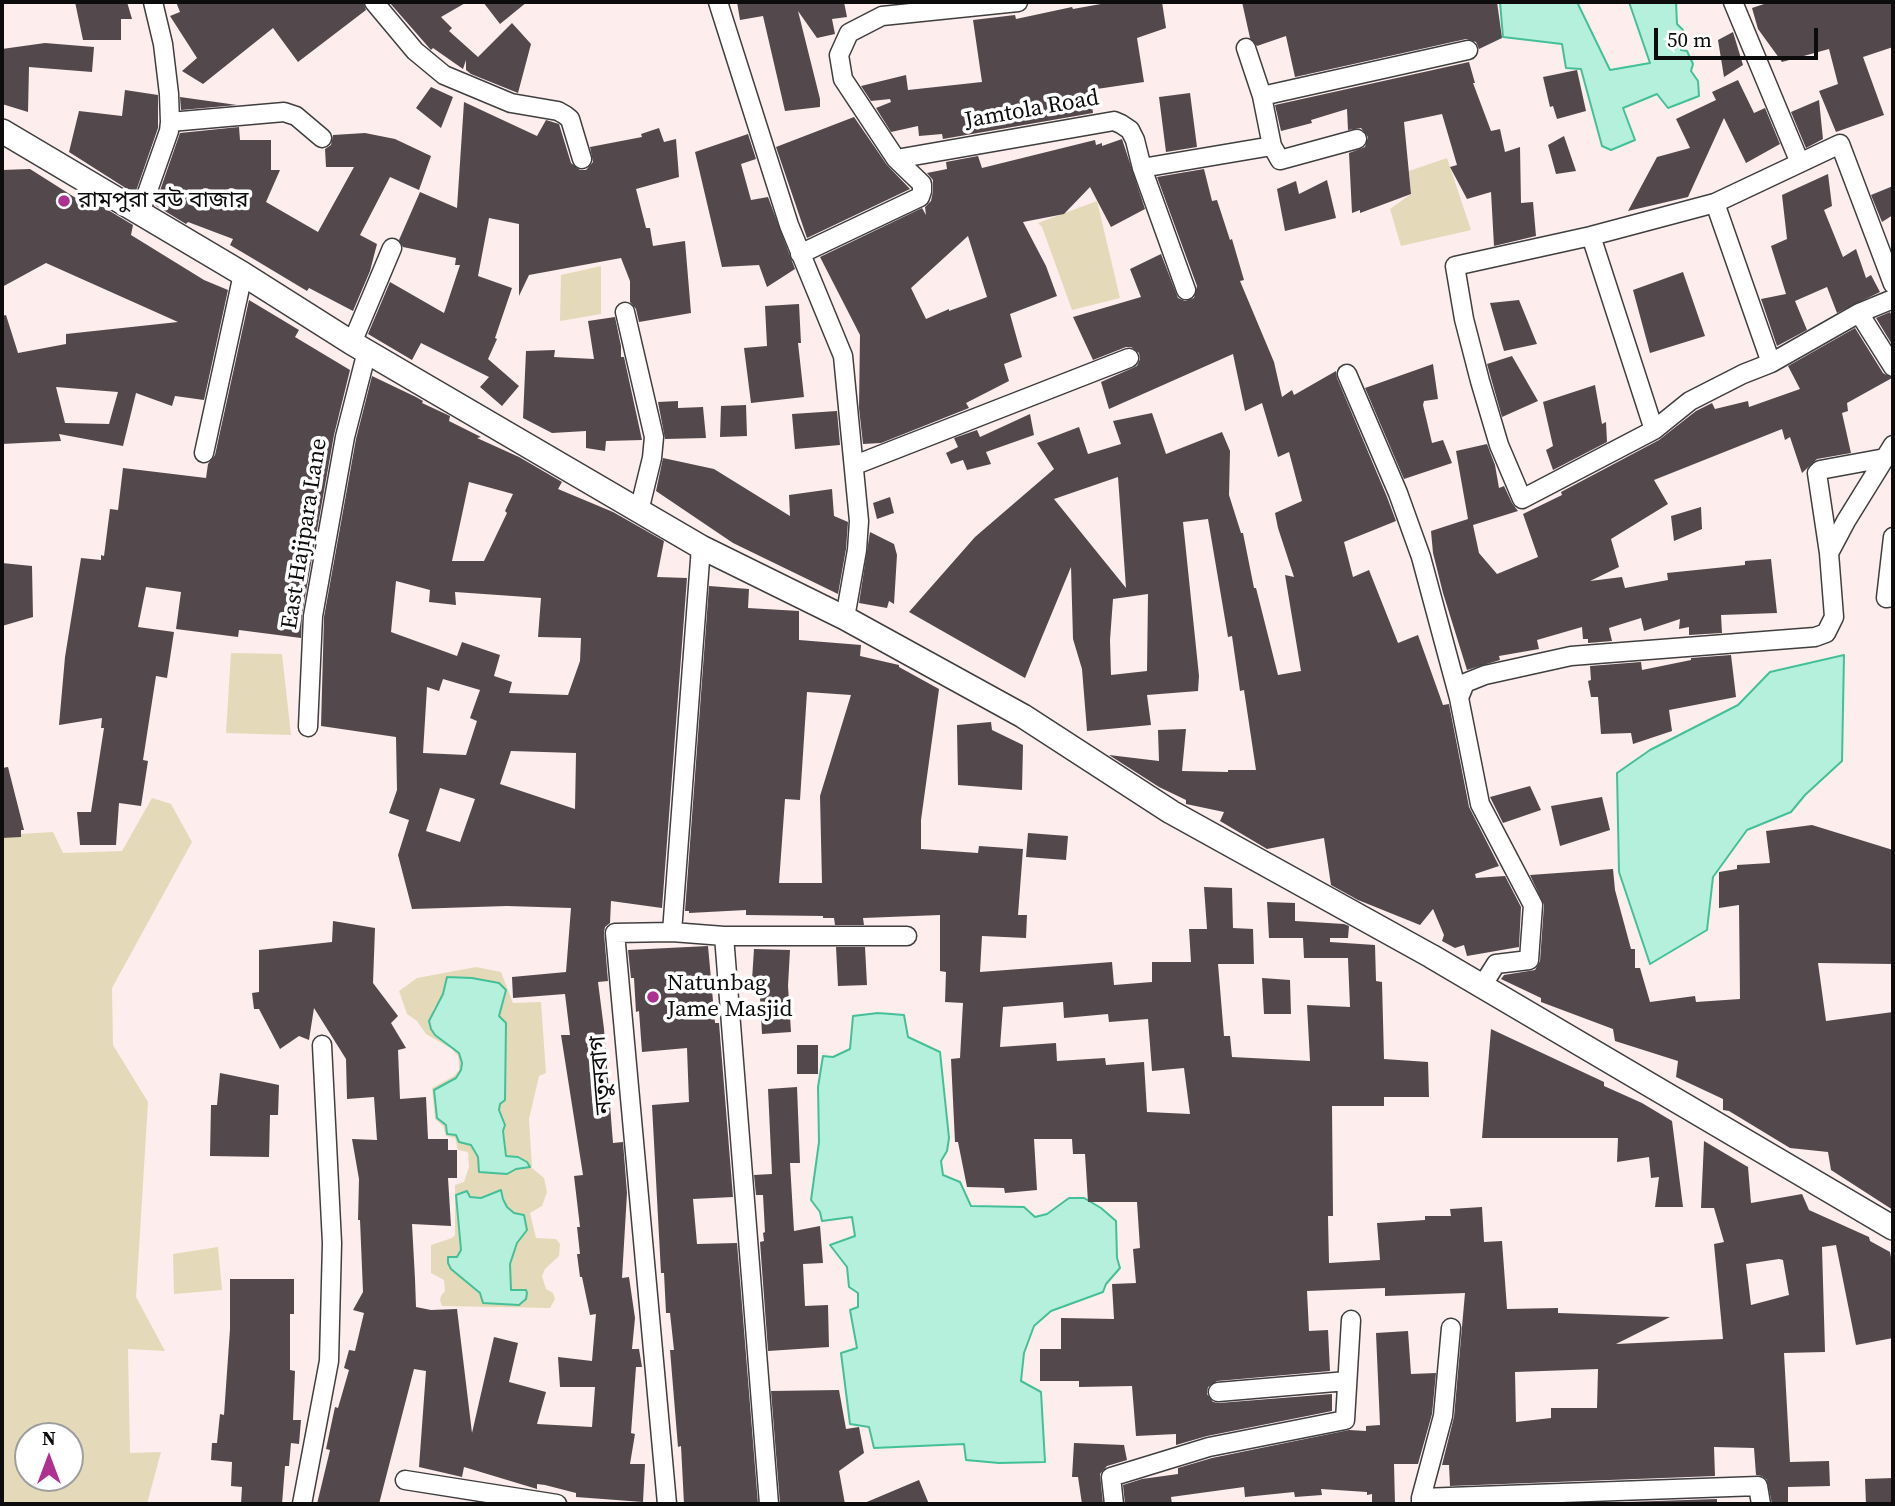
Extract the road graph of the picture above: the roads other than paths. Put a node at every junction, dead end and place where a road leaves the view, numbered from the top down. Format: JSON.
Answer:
{"nodes":[{"id":1,"x":153,"y":2,"type":"edge"},
{"id":2,"x":374,"y":2,"type":"edge"},
{"id":3,"x":718,"y":2,"type":"edge"},
{"id":4,"x":1018,"y":2,"type":"edge"},
{"id":5,"x":1733,"y":2,"type":"edge"},
{"id":6,"x":884,"y":9,"type":"edge"},
{"id":7,"x":1246,"y":48,"type":"dead end"},
{"id":8,"x":1468,"y":50,"type":"dead end"},
{"id":9,"x":1262,"y":96,"type":"junction"},
{"id":10,"x":170,"y":122,"type":"junction"},
{"id":11,"x":2,"y":131,"type":"edge"},
{"id":12,"x":322,"y":138,"type":"dead end"},
{"id":13,"x":1357,"y":139,"type":"dead end"},
{"id":14,"x":1272,"y":146,"type":"junction"},
{"id":15,"x":582,"y":159,"type":"dead end"},
{"id":16,"x":896,"y":159,"type":"junction"},
{"id":17,"x":1800,"y":163,"type":"junction"},
{"id":18,"x":1142,"y":168,"type":"junction"},
{"id":19,"x":1715,"y":203,"type":"junction"},
{"id":20,"x":140,"y":213,"type":"junction"},
{"id":21,"x":1591,"y":236,"type":"junction"},
{"id":22,"x":392,"y":248,"type":"dead end"},
{"id":23,"x":800,"y":254,"type":"junction"},
{"id":24,"x":243,"y":274,"type":"junction"},
{"id":25,"x":1893,"y":284,"type":"edge"},
{"id":26,"x":1186,"y":290,"type":"dead end"},
{"id":27,"x":1893,"y":299,"type":"edge"},
{"id":28,"x":625,"y":312,"type":"dead end"},
{"id":29,"x":1859,"y":313,"type":"junction"},
{"id":30,"x":360,"y":347,"type":"junction"},
{"id":31,"x":1129,"y":358,"type":"dead end"},
{"id":32,"x":1771,"y":363,"type":"junction"},
{"id":33,"x":1893,"y":367,"type":"edge"},
{"id":34,"x":1347,"y":374,"type":"dead end"},
{"id":35,"x":1654,"y":430,"type":"junction"},
{"id":36,"x":1889,"y":452,"type":"edge"},
{"id":37,"x":204,"y":453,"type":"dead end"},
{"id":38,"x":855,"y":465,"type":"junction"},
{"id":39,"x":639,"y":511,"type":"junction"},
{"id":40,"x":1893,"y":537,"type":"edge"},
{"id":41,"x":701,"y":547,"type":"junction"},
{"id":42,"x":1829,"y":553,"type":"junction"},
{"id":43,"x":1893,"y":597,"type":"edge"},
{"id":44,"x":845,"y":618,"type":"junction"},
{"id":45,"x":1459,"y":698,"type":"junction"},
{"id":46,"x":308,"y":727,"type":"dead end"},
{"id":47,"x":672,"y":932,"type":"junction"},
{"id":48,"x":724,"y":936,"type":"junction"},
{"id":49,"x":907,"y":936,"type":"dead end"},
{"id":50,"x":1482,"y":986,"type":"junction"},
{"id":51,"x":322,"y":1045,"type":"dead end"},
{"id":52,"x":1893,"y":1228,"type":"edge"},
{"id":53,"x":1351,"y":1320,"type":"dead end"},
{"id":54,"x":1451,"y":1328,"type":"dead end"},
{"id":55,"x":1347,"y":1381,"type":"junction"},
{"id":56,"x":1218,"y":1392,"type":"dead end"},
{"id":57,"x":405,"y":1480,"type":"dead end"},
{"id":58,"x":1421,"y":1501,"type":"edge"},
{"id":59,"x":302,"y":1504,"type":"edge"},
{"id":60,"x":557,"y":1504,"type":"edge"},
{"id":61,"x":667,"y":1504,"type":"edge"},
{"id":62,"x":769,"y":1504,"type":"edge"},
{"id":63,"x":1114,"y":1504,"type":"edge"},
{"id":64,"x":1761,"y":1504,"type":"edge"}],
"edges":[{"from":1,"to":10,"type":"street"},
{"from":2,"to":15,"type":"street"},
{"from":3,"to":23,"type":"street"},
{"from":4,"to":6,"type":"street"},
{"from":5,"to":17,"type":"street"},
{"from":6,"to":16,"type":"street"},
{"from":7,"to":9,"type":"street"},
{"from":8,"to":9,"type":"street"},
{"from":9,"to":14,"type":"street"},
{"from":10,"to":12,"type":"street"},
{"from":10,"to":20,"type":"street"},
{"from":11,"to":20,"type":"street"},
{"from":13,"to":14,"type":"street"},
{"from":14,"to":18,"type":"street"},
{"from":16,"to":18,"type":"street","name":"Jamtola Road"},
{"from":16,"to":23,"type":"street"},
{"from":17,"to":19,"type":"street"},
{"from":17,"to":25,"type":"street"},
{"from":18,"to":26,"type":"street","name":"Jamtola Road"},
{"from":19,"to":21,"type":"street"},
{"from":19,"to":32,"type":"street"},
{"from":20,"to":24,"type":"street"},
{"from":21,"to":35,"type":"street"},
{"from":21,"to":35,"type":"street"},
{"from":22,"to":30,"type":"street","name":"East Hajipara Lane"},
{"from":23,"to":38,"type":"street"},
{"from":24,"to":30,"type":"street"},
{"from":24,"to":37,"type":"street"},
{"from":27,"to":29,"type":"street"},
{"from":28,"to":39,"type":"street"},
{"from":29,"to":32,"type":"street"},
{"from":29,"to":33,"type":"street"},
{"from":30,"to":39,"type":"street"},
{"from":30,"to":46,"type":"street","name":"East Hajipara Lane"},
{"from":31,"to":38,"type":"street"},
{"from":32,"to":35,"type":"street"},
{"from":34,"to":45,"type":"street"},
{"from":36,"to":42,"type":"street"},
{"from":36,"to":42,"type":"street"},
{"from":38,"to":44,"type":"street"},
{"from":39,"to":41,"type":"street"},
{"from":40,"to":43,"type":"street"},
{"from":41,"to":44,"type":"street"},
{"from":41,"to":47,"type":"street"},
{"from":42,"to":45,"type":"street"},
{"from":44,"to":50,"type":"street"},
{"from":45,"to":50,"type":"street"},
{"from":47,"to":48,"type":"street","name":"নতুনবাগ"},
{"from":47,"to":61,"type":"street","name":"নতুনবাগ"},
{"from":48,"to":49,"type":"street","name":"নতুনবাগ"},
{"from":48,"to":62,"type":"street"},
{"from":50,"to":52,"type":"street"},
{"from":51,"to":59,"type":"street"},
{"from":53,"to":55,"type":"street"},
{"from":54,"to":58,"type":"street"},
{"from":55,"to":56,"type":"street"},
{"from":55,"to":63,"type":"street"},
{"from":57,"to":60,"type":"street"},
{"from":58,"to":64,"type":"street"}]}
